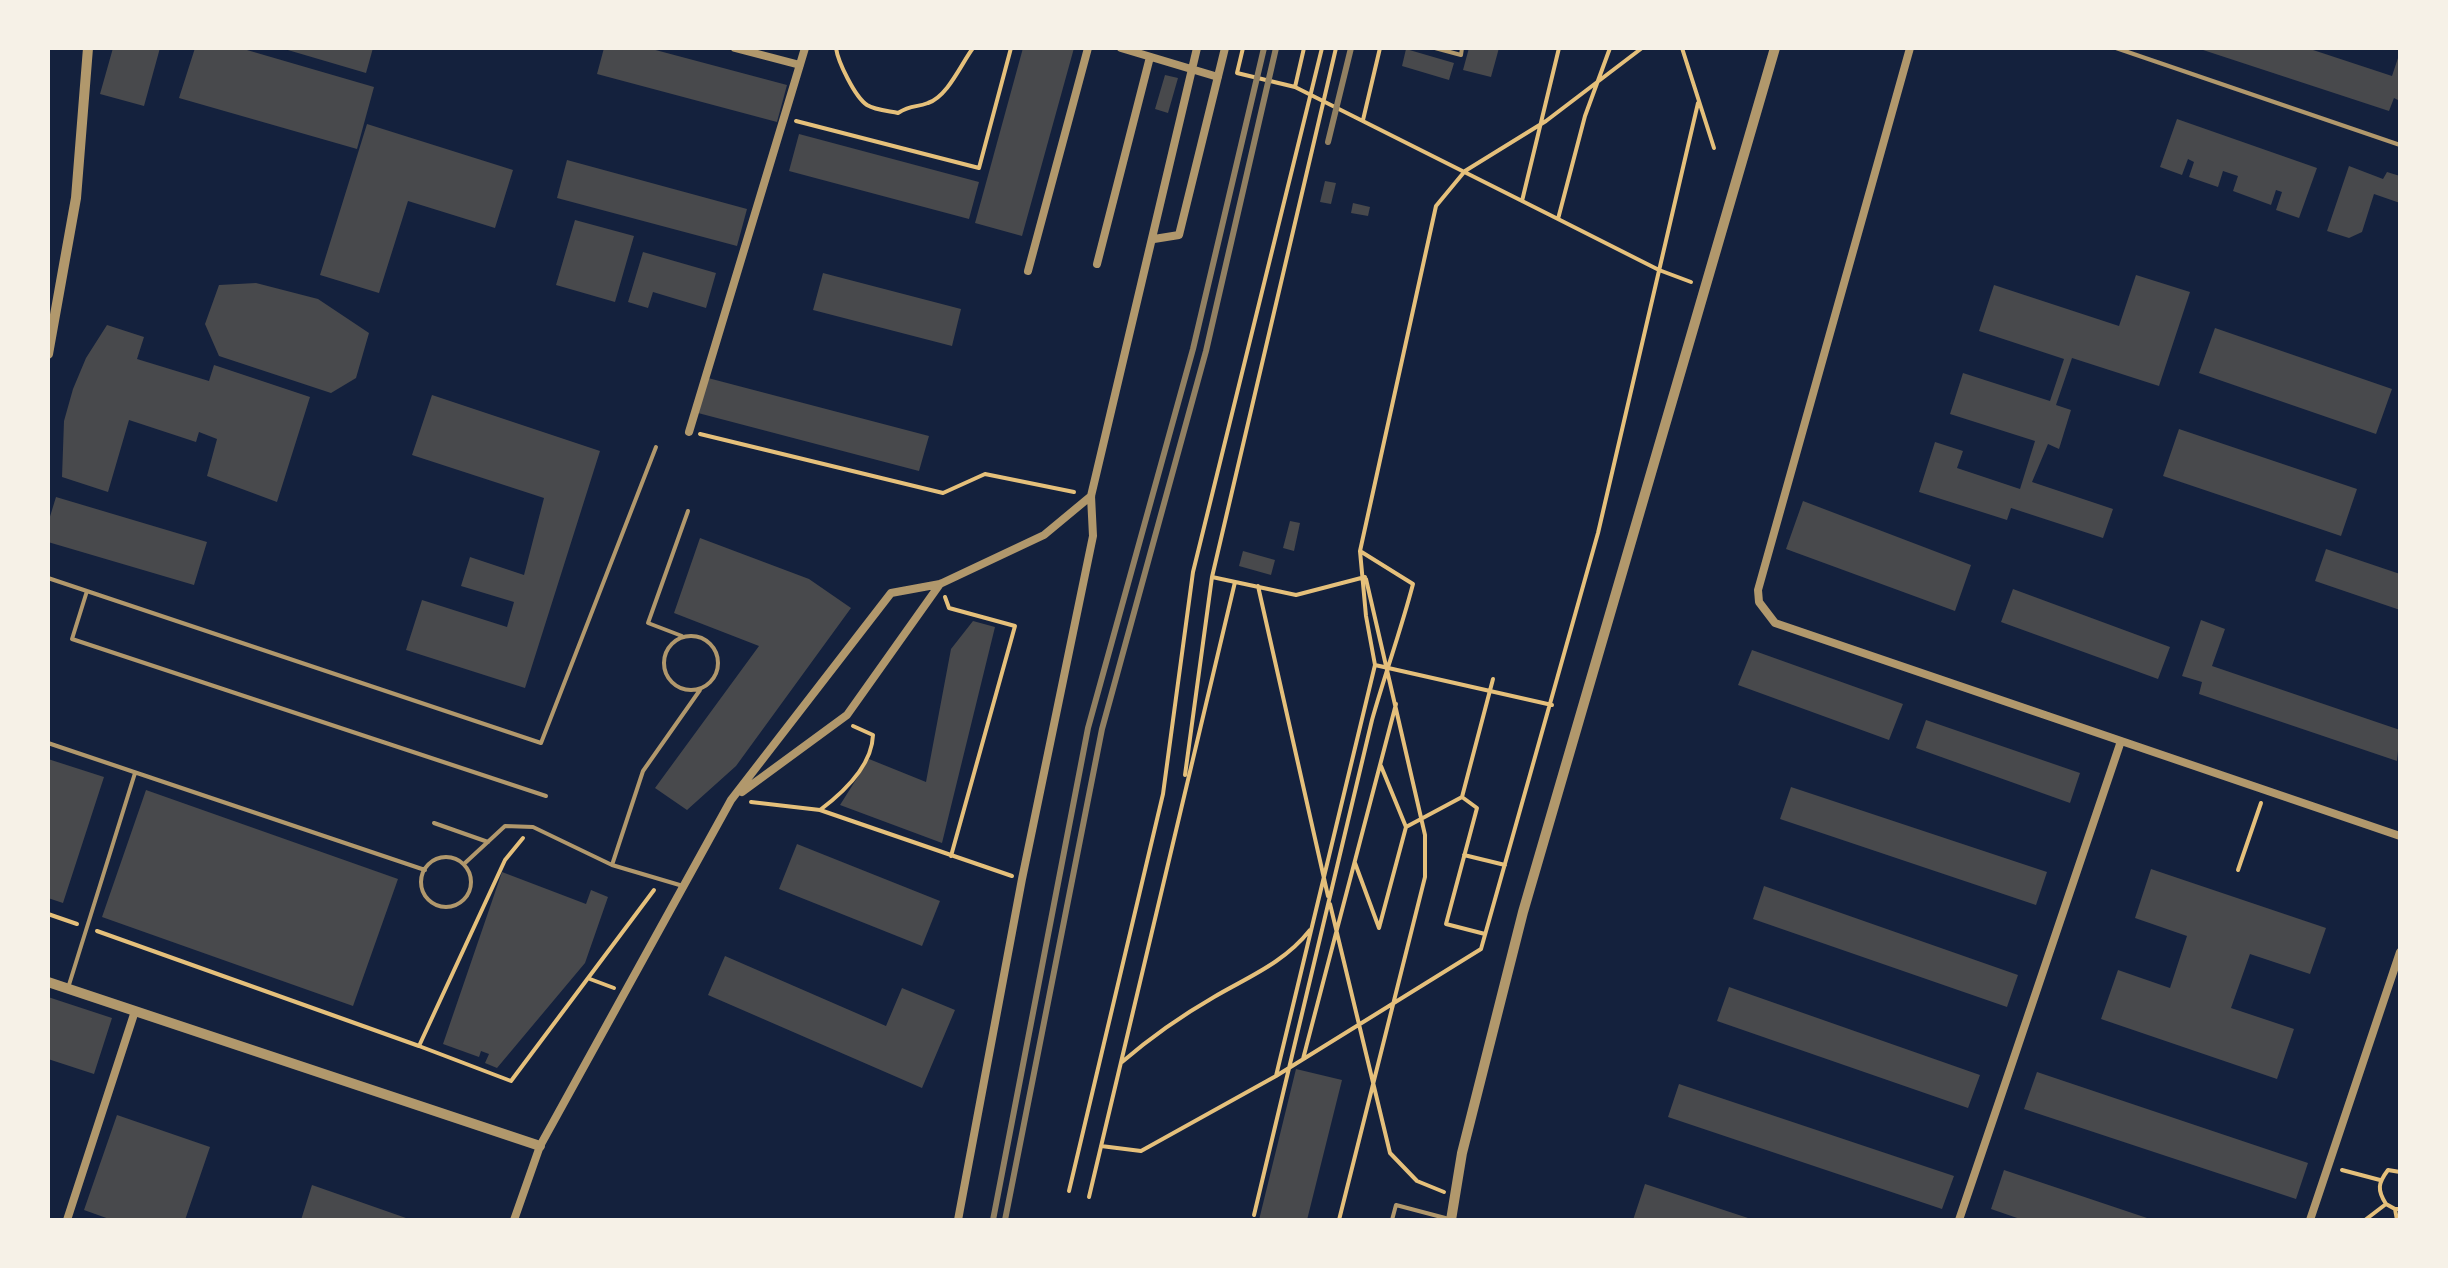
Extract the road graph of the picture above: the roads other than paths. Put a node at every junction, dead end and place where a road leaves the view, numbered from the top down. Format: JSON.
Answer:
{"nodes":[{"id":1,"x":88,"y":48,"type":"edge"},
{"id":2,"x":735,"y":48,"type":"edge"},
{"id":3,"x":805,"y":48,"type":"edge"},
{"id":4,"x":1088,"y":48,"type":"edge"},
{"id":5,"x":1121,"y":48,"type":"edge"},
{"id":6,"x":1197,"y":48,"type":"edge"},
{"id":7,"x":1225,"y":48,"type":"edge"},
{"id":8,"x":1435,"y":48,"type":"edge"},
{"id":9,"x":1462,"y":48,"type":"edge"},
{"id":10,"x":1775,"y":48,"type":"edge"},
{"id":11,"x":1910,"y":48,"type":"edge"},
{"id":12,"x":2116,"y":48,"type":"edge"},
{"id":13,"x":1150,"y":57,"type":"junction"},
{"id":14,"x":800,"y":65,"type":"junction"},
{"id":15,"x":1192,"y":69,"type":"junction"},
{"id":16,"x":1218,"y":77,"type":"junction"},
{"id":17,"x":2400,"y":145,"type":"edge"},
{"id":18,"x":1154,"y":239,"type":"junction"},
{"id":19,"x":1097,"y":264,"type":"dead end"},
{"id":20,"x":1028,"y":271,"type":"dead end"},
{"id":21,"x":48,"y":354,"type":"edge"},
{"id":22,"x":689,"y":432,"type":"road end"},
{"id":23,"x":656,"y":447,"type":"dead end"},
{"id":24,"x":1091,"y":496,"type":"junction"},
{"id":25,"x":688,"y":511,"type":"dead end"},
{"id":26,"x":48,"y":578,"type":"edge"},
{"id":27,"x":940,"y":584,"type":"junction"},
{"id":28,"x":87,"y":591,"type":"junction"},
{"id":29,"x":682,"y":636,"type":"junction"},
{"id":30,"x":700,"y":690,"type":"junction"},
{"id":31,"x":2121,"y":741,"type":"junction"},
{"id":32,"x":48,"y":743,"type":"edge"},
{"id":33,"x":135,"y":773,"type":"junction"},
{"id":34,"x":546,"y":796,"type":"dead end"},
{"id":35,"x":731,"y":800,"type":"junction"},
{"id":36,"x":434,"y":823,"type":"dead end"},
{"id":37,"x":2400,"y":836,"type":"edge"},
{"id":38,"x":488,"y":842,"type":"junction"},
{"id":39,"x":465,"y":863,"type":"junction"},
{"id":40,"x":612,"y":865,"type":"junction"},
{"id":41,"x":425,"y":870,"type":"junction"},
{"id":42,"x":683,"y":886,"type":"junction"},
{"id":43,"x":2400,"y":952,"type":"edge"},
{"id":44,"x":48,"y":982,"type":"edge"},
{"id":45,"x":68,"y":989,"type":"junction"},
{"id":46,"x":135,"y":1011,"type":"junction"},
{"id":47,"x":540,"y":1146,"type":"junction"},
{"id":48,"x":67,"y":1220,"type":"edge"},
{"id":49,"x":514,"y":1220,"type":"edge"},
{"id":50,"x":958,"y":1220,"type":"edge"},
{"id":51,"x":1392,"y":1220,"type":"edge"},
{"id":52,"x":1451,"y":1220,"type":"edge"},
{"id":53,"x":1959,"y":1220,"type":"edge"},
{"id":54,"x":2310,"y":1220,"type":"edge"}],
"edges":[{"from":1,"to":21,"type":"street"},
{"from":2,"to":14,"type":"street"},
{"from":3,"to":14,"type":"street"},
{"from":4,"to":20,"type":"street"},
{"from":5,"to":13,"type":"street"},
{"from":6,"to":15,"type":"street"},
{"from":7,"to":16,"type":"street"},
{"from":8,"to":9,"type":"lane"},
{"from":10,"to":52,"type":"street"},
{"from":11,"to":31,"type":"street"},
{"from":12,"to":17,"type":"lane"},
{"from":13,"to":15,"type":"street"},
{"from":13,"to":19,"type":"street"},
{"from":14,"to":22,"type":"street"},
{"from":15,"to":16,"type":"street"},
{"from":15,"to":18,"type":"street"},
{"from":16,"to":18,"type":"street"},
{"from":18,"to":24,"type":"street"},
{"from":23,"to":28,"type":"lane"},
{"from":24,"to":27,"type":"street"},
{"from":24,"to":50,"type":"street"},
{"from":25,"to":29,"type":"lane"},
{"from":26,"to":28,"type":"lane"},
{"from":27,"to":35,"type":"street"},
{"from":27,"to":35,"type":"street"},
{"from":28,"to":34,"type":"lane"},
{"from":29,"to":30,"type":"lane"},
{"from":29,"to":30,"type":"lane"},
{"from":30,"to":40,"type":"lane"},
{"from":31,"to":37,"type":"street"},
{"from":31,"to":53,"type":"street"},
{"from":32,"to":33,"type":"lane"},
{"from":33,"to":41,"type":"lane"},
{"from":33,"to":45,"type":"lane"},
{"from":35,"to":42,"type":"street"},
{"from":36,"to":38,"type":"lane"},
{"from":38,"to":39,"type":"lane"},
{"from":38,"to":40,"type":"lane"},
{"from":39,"to":41,"type":"lane"},
{"from":39,"to":41,"type":"lane"},
{"from":40,"to":42,"type":"lane"},
{"from":42,"to":47,"type":"street"},
{"from":43,"to":54,"type":"street"},
{"from":44,"to":45,"type":"street"},
{"from":45,"to":46,"type":"street"},
{"from":46,"to":47,"type":"street"},
{"from":46,"to":48,"type":"street"},
{"from":47,"to":49,"type":"street"},
{"from":51,"to":52,"type":"lane"}]}
